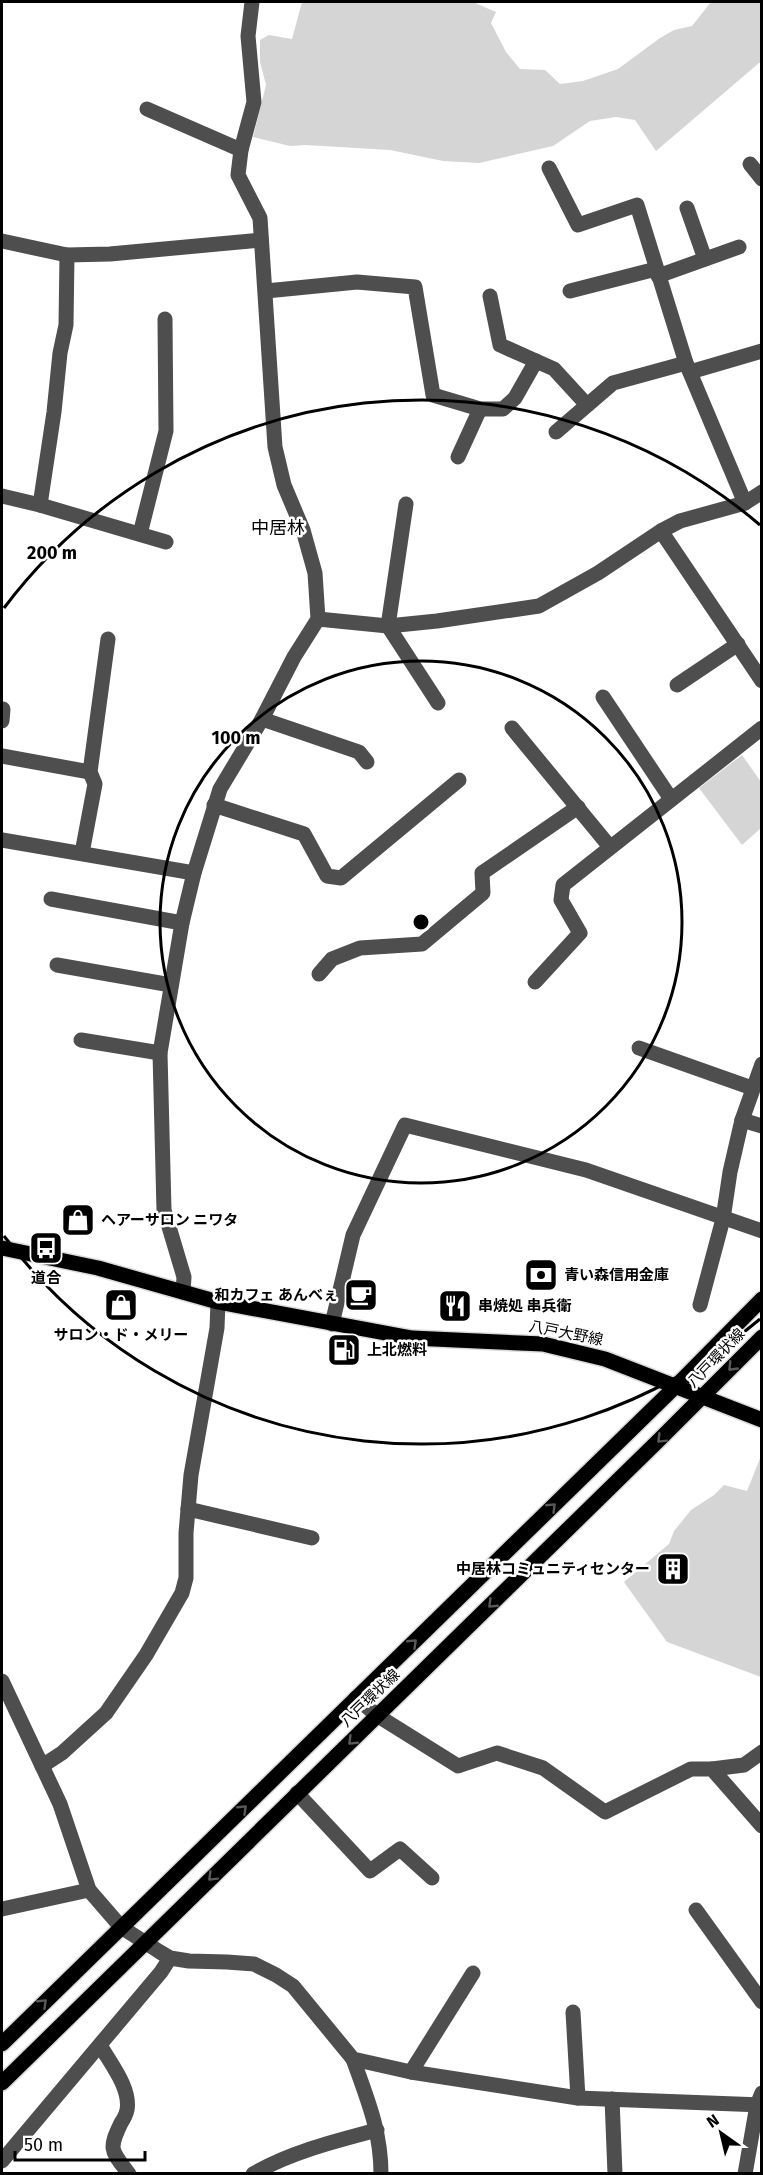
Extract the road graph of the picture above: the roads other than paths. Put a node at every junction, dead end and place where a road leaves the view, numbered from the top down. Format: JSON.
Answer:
{"nodes":[{"id":1,"x":252,"y":2,"type":"edge"},
{"id":2,"x":147,"y":109,"type":"dead end"},
{"id":3,"x":241,"y":150,"type":"junction"},
{"id":4,"x":750,"y":164,"type":"dead end"},
{"id":5,"x":549,"y":168,"type":"dead end"},
{"id":6,"x":762,"y":178,"type":"edge"},
{"id":7,"x":687,"y":208,"type":"dead end"},
{"id":8,"x":261,"y":240,"type":"junction"},
{"id":9,"x":2,"y":241,"type":"edge"},
{"id":10,"x":740,"y":247,"type":"dead end"},
{"id":11,"x":67,"y":255,"type":"junction"},
{"id":12,"x":705,"y":259,"type":"junction"},
{"id":13,"x":657,"y":273,"type":"junction"},
{"id":14,"x":266,"y":291,"type":"junction"},
{"id":15,"x":570,"y":291,"type":"dead end"},
{"id":16,"x":490,"y":296,"type":"dead end"},
{"id":17,"x":165,"y":319,"type":"dead end"},
{"id":18,"x":762,"y":351,"type":"edge"},
{"id":19,"x":536,"y":362,"type":"junction"},
{"id":20,"x":688,"y":368,"type":"junction"},
{"id":21,"x":587,"y":405,"type":"junction"},
{"id":22,"x":480,"y":409,"type":"junction"},
{"id":23,"x":555,"y":432,"type":"dead end"},
{"id":24,"x":458,"y":457,"type":"dead end"},
{"id":25,"x":762,"y":492,"type":"edge"},
{"id":26,"x":2,"y":496,"type":"edge"},
{"id":27,"x":745,"y":503,"type":"junction"},
{"id":28,"x":406,"y":504,"type":"dead end"},
{"id":29,"x":40,"y":505,"type":"junction"},
{"id":30,"x":661,"y":531,"type":"junction"},
{"id":31,"x":140,"y":534,"type":"junction"},
{"id":32,"x":166,"y":542,"type":"dead end"},
{"id":33,"x":318,"y":619,"type":"junction"},
{"id":34,"x":388,"y":626,"type":"junction"},
{"id":35,"x":108,"y":639,"type":"dead end"},
{"id":36,"x":738,"y":644,"type":"junction"},
{"id":37,"x":762,"y":681,"type":"edge"},
{"id":38,"x":677,"y":685,"type":"dead end"},
{"id":39,"x":603,"y":697,"type":"dead end"},
{"id":40,"x":438,"y":703,"type":"dead end"},
{"id":41,"x":262,"y":719,"type":"junction"},
{"id":42,"x":512,"y":728,"type":"dead end"},
{"id":43,"x":762,"y":728,"type":"edge"},
{"id":44,"x":2,"y":756,"type":"edge"},
{"id":45,"x":367,"y":762,"type":"dead end"},
{"id":46,"x":90,"y":772,"type":"junction"},
{"id":47,"x":459,"y":780,"type":"dead end"},
{"id":48,"x":671,"y":799,"type":"junction"},
{"id":49,"x":214,"y":805,"type":"junction"},
{"id":50,"x":578,"y":807,"type":"junction"},
{"id":51,"x":2,"y":840,"type":"edge"},
{"id":52,"x":610,"y":847,"type":"junction"},
{"id":53,"x":82,"y":853,"type":"junction"},
{"id":54,"x":194,"y":873,"type":"junction"},
{"id":55,"x":51,"y":899,"type":"dead end"},
{"id":56,"x":182,"y":923,"type":"junction"},
{"id":57,"x":57,"y":965,"type":"dead end"},
{"id":58,"x":319,"y":974,"type":"dead end"},
{"id":59,"x":535,"y":982,"type":"dead end"},
{"id":60,"x":171,"y":985,"type":"junction"},
{"id":61,"x":81,"y":1040,"type":"dead end"},
{"id":62,"x":639,"y":1048,"type":"dead end"},
{"id":63,"x":160,"y":1053,"type":"junction"},
{"id":64,"x":762,"y":1064,"type":"edge"},
{"id":65,"x":752,"y":1088,"type":"junction"},
{"id":66,"x":742,"y":1120,"type":"junction"},
{"id":67,"x":762,"y":1126,"type":"edge"},
{"id":68,"x":723,"y":1219,"type":"junction"},
{"id":69,"x":762,"y":1231,"type":"edge"},
{"id":70,"x":2,"y":1248,"type":"edge"},
{"id":71,"x":183,"y":1292,"type":"junction"},
{"id":72,"x":762,"y":1299,"type":"edge"},
{"id":73,"x":219,"y":1302,"type":"junction"},
{"id":74,"x":700,"y":1305,"type":"dead end"},
{"id":75,"x":332,"y":1324,"type":"junction"},
{"id":76,"x":762,"y":1337,"type":"edge"},
{"id":77,"x":676,"y":1386,"type":"junction"},
{"id":78,"x":703,"y":1397,"type":"junction"},
{"id":79,"x":762,"y":1420,"type":"edge"},
{"id":80,"x":188,"y":1509,"type":"junction"},
{"id":81,"x":312,"y":1538,"type":"dead end"},
{"id":82,"x":2,"y":1681,"type":"edge"},
{"id":83,"x":356,"y":1698,"type":"junction"},
{"id":84,"x":378,"y":1716,"type":"junction"},
{"id":85,"x":762,"y":1752,"type":"edge"},
{"id":86,"x":42,"y":1766,"type":"junction"},
{"id":87,"x":712,"y":1768,"type":"junction"},
{"id":88,"x":297,"y":1793,"type":"junction"},
{"id":89,"x":762,"y":1826,"type":"edge"},
{"id":90,"x":432,"y":1878,"type":"dead end"},
{"id":91,"x":89,"y":1890,"type":"junction"},
{"id":92,"x":2,"y":1909,"type":"edge"},
{"id":93,"x":696,"y":1910,"type":"dead end"},
{"id":94,"x":121,"y":1927,"type":"junction"},
{"id":95,"x":144,"y":1944,"type":"junction"},
{"id":96,"x":170,"y":1958,"type":"junction"},
{"id":97,"x":473,"y":1973,"type":"dead end"},
{"id":98,"x":762,"y":2002,"type":"edge"},
{"id":99,"x":573,"y":2012,"type":"dead end"},
{"id":100,"x":2,"y":2044,"type":"edge"},
{"id":101,"x":100,"y":2045,"type":"junction"},
{"id":102,"x":353,"y":2059,"type":"junction"},
{"id":103,"x":411,"y":2072,"type":"junction"},
{"id":104,"x":2,"y":2083,"type":"edge"},
{"id":105,"x":578,"y":2098,"type":"junction"},
{"id":106,"x":612,"y":2099,"type":"junction"},
{"id":107,"x":760,"y":2101,"type":"edge"},
{"id":108,"x":377,"y":2130,"type":"junction"},
{"id":109,"x":2,"y":2161,"type":"edge"},
{"id":110,"x":129,"y":2174,"type":"edge"},
{"id":111,"x":253,"y":2174,"type":"edge"},
{"id":112,"x":381,"y":2174,"type":"edge"},
{"id":113,"x":615,"y":2174,"type":"edge"},
{"id":114,"x":745,"y":2174,"type":"edge"}],
"edges":[{"from":1,"to":3,"type":"street"},
{"from":2,"to":3,"type":"street"},
{"from":3,"to":8,"type":"street"},
{"from":4,"to":6,"type":"street"},
{"from":5,"to":13,"type":"street"},
{"from":7,"to":12,"type":"street"},
{"from":8,"to":11,"type":"street"},
{"from":8,"to":14,"type":"street"},
{"from":9,"to":11,"type":"street"},
{"from":10,"to":12,"type":"street"},
{"from":11,"to":29,"type":"street"},
{"from":12,"to":13,"type":"street"},
{"from":13,"to":15,"type":"street"},
{"from":13,"to":20,"type":"street"},
{"from":14,"to":22,"type":"street"},
{"from":14,"to":33,"type":"street"},
{"from":16,"to":19,"type":"street"},
{"from":17,"to":31,"type":"street"},
{"from":18,"to":20,"type":"street"},
{"from":19,"to":21,"type":"street"},
{"from":19,"to":22,"type":"street"},
{"from":20,"to":21,"type":"street"},
{"from":20,"to":27,"type":"street"},
{"from":21,"to":23,"type":"street"},
{"from":22,"to":24,"type":"street"},
{"from":25,"to":27,"type":"street"},
{"from":26,"to":29,"type":"street"},
{"from":27,"to":30,"type":"street"},
{"from":28,"to":34,"type":"street"},
{"from":29,"to":31,"type":"street"},
{"from":30,"to":34,"type":"street"},
{"from":30,"to":36,"type":"street"},
{"from":31,"to":32,"type":"street"},
{"from":33,"to":34,"type":"street"},
{"from":33,"to":41,"type":"street"},
{"from":34,"to":40,"type":"street"},
{"from":35,"to":46,"type":"street"},
{"from":36,"to":37,"type":"street"},
{"from":36,"to":38,"type":"street"},
{"from":39,"to":48,"type":"street"},
{"from":41,"to":45,"type":"street"},
{"from":41,"to":49,"type":"street"},
{"from":42,"to":50,"type":"street"},
{"from":43,"to":48,"type":"street"},
{"from":44,"to":46,"type":"street"},
{"from":46,"to":53,"type":"street"},
{"from":47,"to":49,"type":"street"},
{"from":48,"to":52,"type":"street"},
{"from":49,"to":54,"type":"street"},
{"from":50,"to":52,"type":"street"},
{"from":50,"to":58,"type":"street"},
{"from":51,"to":53,"type":"street"},
{"from":52,"to":59,"type":"street"},
{"from":53,"to":54,"type":"street"},
{"from":54,"to":56,"type":"street"},
{"from":55,"to":56,"type":"street"},
{"from":56,"to":60,"type":"street"},
{"from":57,"to":60,"type":"street"},
{"from":60,"to":63,"type":"street"},
{"from":61,"to":63,"type":"street"},
{"from":62,"to":65,"type":"street"},
{"from":63,"to":71,"type":"street"},
{"from":64,"to":65,"type":"street"},
{"from":65,"to":66,"type":"street"},
{"from":66,"to":67,"type":"street"},
{"from":66,"to":68,"type":"street"},
{"from":68,"to":69,"type":"street"},
{"from":68,"to":74,"type":"street"},
{"from":68,"to":75,"type":"street"},
{"from":70,"to":71,"type":"main road","name":"八戸大野線"},
{"from":71,"to":73,"type":"main road","name":"八戸大野線"},
{"from":72,"to":77,"type":"main road","name":"八戸環状線"},
{"from":73,"to":75,"type":"main road","name":"八戸大野線"},
{"from":73,"to":80,"type":"street"},
{"from":75,"to":77,"type":"main road","name":"八戸大野線"},
{"from":76,"to":78,"type":"main road","name":"八戸環状線","one_way":true},
{"from":77,"to":78,"type":"main road","name":"八戸大野線"},
{"from":83,"to":77,"type":"main road","name":"八戸環状線","one_way":true},
{"from":78,"to":79,"type":"main road","name":"八戸大野線"},
{"from":78,"to":84,"type":"main road","name":"八戸環状線","one_way":true},
{"from":80,"to":81,"type":"street"},
{"from":80,"to":86,"type":"street"},
{"from":82,"to":86,"type":"street"},
{"from":83,"to":84,"type":"street"},
{"from":94,"to":83,"type":"main road","name":"八戸環状線","one_way":true},
{"from":84,"to":87,"type":"street"},
{"from":84,"to":88,"type":"main road","name":"八戸環状線","one_way":true},
{"from":85,"to":87,"type":"street"},
{"from":86,"to":91,"type":"street"},
{"from":87,"to":89,"type":"street"},
{"from":88,"to":90,"type":"street"},
{"from":88,"to":95,"type":"main road","name":"八戸環状線","one_way":true},
{"from":91,"to":92,"type":"street"},
{"from":91,"to":94,"type":"street"},
{"from":93,"to":98,"type":"street"},
{"from":94,"to":95,"type":"street"},
{"from":100,"to":94,"type":"main road","name":"八戸環状線","one_way":true},
{"from":95,"to":96,"type":"street"},
{"from":95,"to":104,"type":"main road","name":"八戸環状線"},
{"from":96,"to":101,"type":"street"},
{"from":96,"to":102,"type":"street"},
{"from":97,"to":103,"type":"street"},
{"from":99,"to":105,"type":"street"},
{"from":101,"to":109,"type":"street"},
{"from":101,"to":110,"type":"street"},
{"from":102,"to":103,"type":"street"},
{"from":102,"to":108,"type":"street"},
{"from":103,"to":105,"type":"street"},
{"from":105,"to":106,"type":"street"},
{"from":106,"to":107,"type":"street"},
{"from":106,"to":113,"type":"street"},
{"from":107,"to":114,"type":"street"},
{"from":108,"to":111,"type":"street"},
{"from":108,"to":112,"type":"street"}]}
